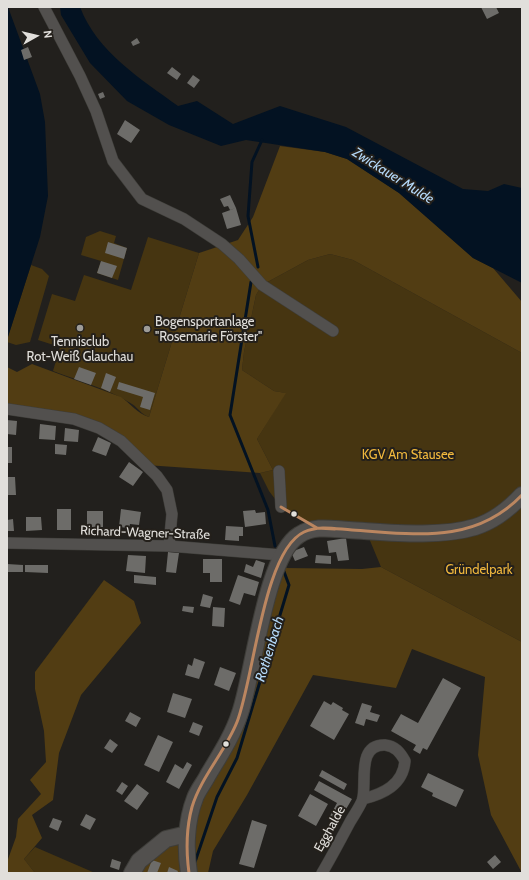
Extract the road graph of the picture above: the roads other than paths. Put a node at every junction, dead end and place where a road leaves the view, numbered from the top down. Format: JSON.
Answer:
{"nodes":[{"id":1,"x":44,"y":7,"type":"edge"},
{"id":2,"x":333,"y":331,"type":"dead end"},
{"id":3,"x":7,"y":409,"type":"edge"},
{"id":4,"x":279,"y":470,"type":"dead end"},
{"id":5,"x":522,"y":495,"type":"edge"},
{"id":6,"x":281,"y":507,"type":"dead end"},
{"id":7,"x":7,"y":544,"type":"edge"},
{"id":8,"x":169,"y":546,"type":"junction"},
{"id":9,"x":281,"y":554,"type":"junction"},
{"id":10,"x":363,"y":799,"type":"junction"},
{"id":11,"x":187,"y":834,"type":"junction"},
{"id":12,"x":132,"y":873,"type":"edge"},
{"id":13,"x":189,"y":873,"type":"edge"},
{"id":14,"x":322,"y":873,"type":"edge"}],
"edges":[{"from":1,"to":2,"type":"street"},
{"from":3,"to":8,"type":"street"},
{"from":4,"to":6,"type":"street"},
{"from":5,"to":9,"type":"street"},
{"from":7,"to":8,"type":"street","name":"Richard-Wagner-Straße"},
{"from":8,"to":9,"type":"street","name":"Richard-Wagner-Straße"},
{"from":9,"to":11,"type":"street"},
{"from":10,"to":10,"type":"street","name":"Egghalde"},
{"from":10,"to":14,"type":"street","name":"Egghalde"},
{"from":11,"to":12,"type":"street"},
{"from":11,"to":13,"type":"street"}]}
